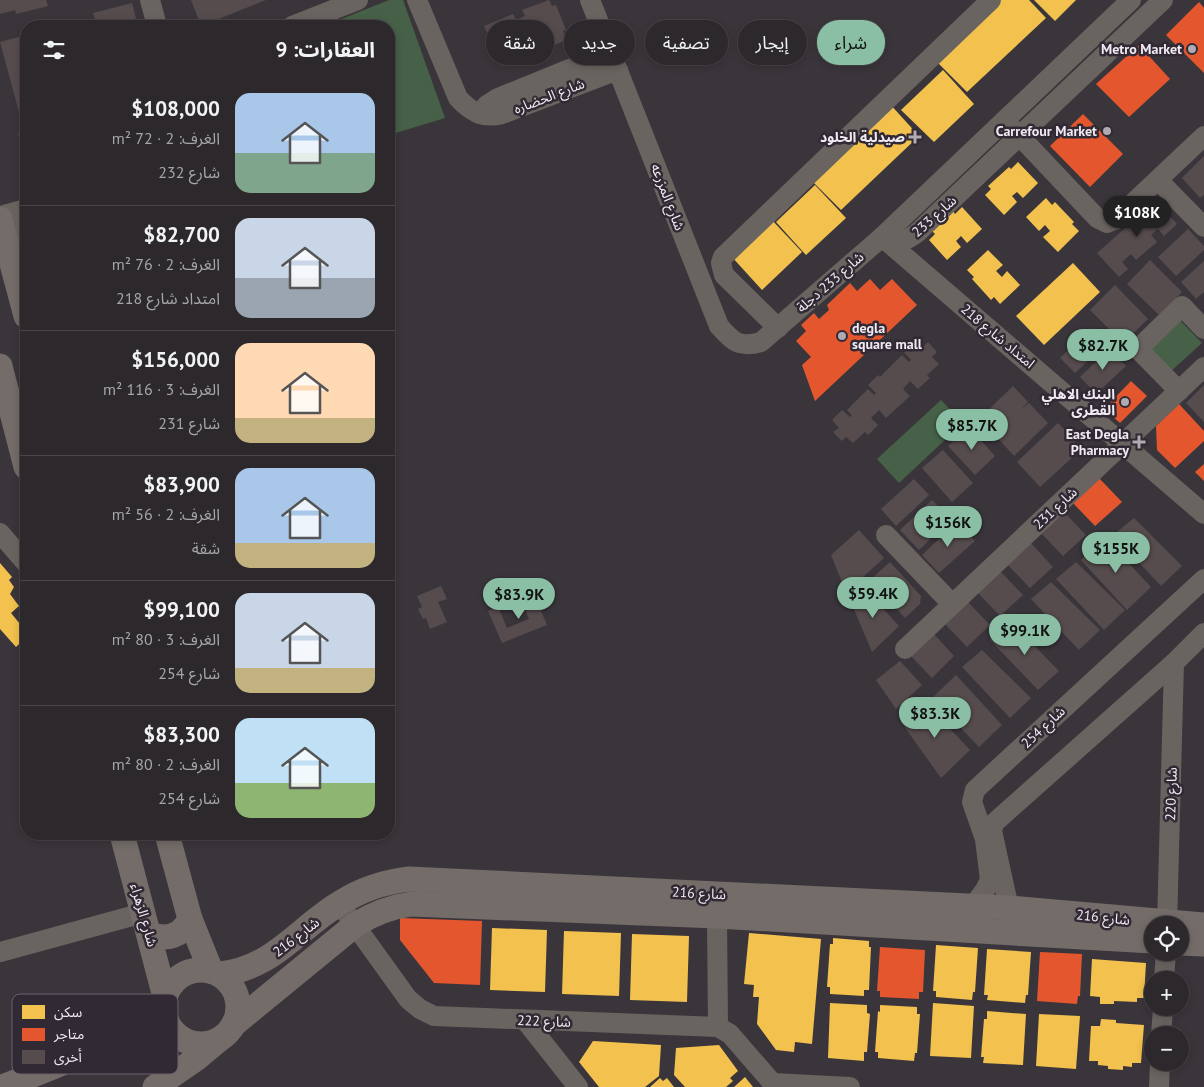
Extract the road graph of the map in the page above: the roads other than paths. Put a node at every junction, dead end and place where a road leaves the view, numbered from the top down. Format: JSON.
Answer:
{"nodes":[{"id":1,"x":150,"y":0,"type":"edge"},
{"id":2,"x":358,"y":0,"type":"edge"},
{"id":3,"x":416,"y":0,"type":"edge"},
{"id":4,"x":590,"y":0,"type":"edge"},
{"id":5,"x":990,"y":0,"type":"edge"},
{"id":6,"x":1131,"y":0,"type":"edge"},
{"id":7,"x":1163,"y":0,"type":"edge"},
{"id":8,"x":155,"y":20,"type":"edge"},
{"id":9,"x":307,"y":20,"type":"edge"},
{"id":10,"x":598,"y":20,"type":"edge"},
{"id":11,"x":606,"y":65,"type":"edge"},
{"id":12,"x":617,"y":65,"type":"edge"},
{"id":13,"x":1004,"y":120,"type":"junction"},
{"id":14,"x":1019,"y":136,"type":"junction"},
{"id":15,"x":1204,"y":136,"type":"edge"},
{"id":16,"x":1158,"y":180,"type":"junction"},
{"id":17,"x":20,"y":214,"type":"edge"},
{"id":18,"x":8,"y":225,"type":"edge"},
{"id":19,"x":1204,"y":227,"type":"edge"},
{"id":20,"x":882,"y":237,"type":"junction"},
{"id":21,"x":20,"y":286,"type":"edge"},
{"id":22,"x":778,"y":328,"type":"junction"},
{"id":23,"x":1204,"y":329,"type":"edge"},
{"id":24,"x":0,"y":366,"type":"edge"},
{"id":25,"x":1204,"y":367,"type":"edge"},
{"id":26,"x":1179,"y":391,"type":"junction"},
{"id":27,"x":20,"y":444,"type":"edge"},
{"id":28,"x":1124,"y":444,"type":"junction"},
{"id":29,"x":1204,"y":514,"type":"edge"},
{"id":30,"x":0,"y":533,"type":"edge"},
{"id":31,"x":886,"y":535,"type":"dead end"},
{"id":32,"x":20,"y":557,"type":"edge"},
{"id":33,"x":1204,"y":579,"type":"edge"},
{"id":34,"x":952,"y":604,"type":"junction"},
{"id":35,"x":1204,"y":633,"type":"edge"},
{"id":36,"x":904,"y":649,"type":"dead end"},
{"id":37,"x":1174,"y":663,"type":"junction"},
{"id":38,"x":124,"y":840,"type":"edge"},
{"id":39,"x":169,"y":840,"type":"edge"},
{"id":40,"x":339,"y":903,"type":"junction"},
{"id":41,"x":973,"y":906,"type":"junction"},
{"id":42,"x":1009,"y":908,"type":"junction"},
{"id":43,"x":717,"y":916,"type":"junction"},
{"id":44,"x":1167,"y":916,"type":"edge"},
{"id":45,"x":190,"y":919,"type":"junction"},
{"id":46,"x":146,"y":924,"type":"junction"},
{"id":47,"x":1204,"y":925,"type":"edge"},
{"id":48,"x":355,"y":926,"type":"junction"},
{"id":49,"x":1189,"y":928,"type":"edge"},
{"id":50,"x":1144,"y":929,"type":"edge"},
{"id":51,"x":1000,"y":931,"type":"junction"},
{"id":52,"x":1144,"y":933,"type":"edge"},
{"id":53,"x":1189,"y":940,"type":"edge"},
{"id":54,"x":1204,"y":944,"type":"edge"},
{"id":55,"x":0,"y":952,"type":"edge"},
{"id":56,"x":215,"y":973,"type":"junction"},
{"id":57,"x":163,"y":994,"type":"edge"},
{"id":58,"x":167,"y":994,"type":"edge"},
{"id":59,"x":525,"y":1020,"type":"junction"},
{"id":60,"x":718,"y":1027,"type":"junction"},
{"id":61,"x":226,"y":1032,"type":"junction"},
{"id":62,"x":178,"y":1035,"type":"edge"},
{"id":63,"x":178,"y":1071,"type":"edge"},
{"id":64,"x":1160,"y":1071,"type":"edge"},
{"id":65,"x":35,"y":1074,"type":"edge"},
{"id":66,"x":174,"y":1074,"type":"edge"},
{"id":67,"x":774,"y":1085,"type":"edge"},
{"id":68,"x":2,"y":1087,"type":"edge"},
{"id":69,"x":155,"y":1087,"type":"edge"},
{"id":70,"x":578,"y":1087,"type":"edge"},
{"id":71,"x":850,"y":1087,"type":"edge"},
{"id":72,"x":1159,"y":1087,"type":"edge"}],
"edges":[{"from":1,"to":8,"type":"street"},
{"from":2,"to":9,"type":"street"},
{"from":3,"to":11,"type":"street","name":"شارع الحضاره"},
{"from":4,"to":10,"type":"street","name":"شارع المزرعه"},
{"from":5,"to":22,"type":"street"},
{"from":6,"to":13,"type":"street","name":"شارع 233"},
{"from":7,"to":14,"type":"street","name":"شارع 233"},
{"from":12,"to":22,"type":"street","name":"شارع المزرعه"},
{"from":13,"to":14,"type":"street"},
{"from":13,"to":20,"type":"street","name":"شارع 233"},
{"from":14,"to":16,"type":"street"},
{"from":14,"to":20,"type":"street","name":"شارع 233"},
{"from":15,"to":16,"type":"street"},
{"from":16,"to":19,"type":"street"},
{"from":17,"to":18,"type":"street"},
{"from":18,"to":21,"type":"main road"},
{"from":20,"to":22,"type":"street","name":"شارع 233 دجلة"},
{"from":20,"to":28,"type":"street","name":"امتداد شارع 218"},
{"from":23,"to":26,"type":"street"},
{"from":24,"to":27,"type":"main road"},
{"from":25,"to":26,"type":"street","name":"شارع 231"},
{"from":26,"to":28,"type":"street","name":"شارع 231"},
{"from":28,"to":29,"type":"street","name":"امتداد شارع 218"},
{"from":28,"to":34,"type":"street","name":"شارع 231"},
{"from":30,"to":32,"type":"street"},
{"from":31,"to":34,"type":"street"},
{"from":33,"to":41,"type":"street","name":"شارع 254"},
{"from":34,"to":36,"type":"street","name":"شارع 231"},
{"from":35,"to":37,"type":"street"},
{"from":37,"to":42,"type":"street"},
{"from":37,"to":44,"type":"street","name":"شارع 220"},
{"from":38,"to":46,"type":"main road","name":"شارع الزهراء"},
{"from":39,"to":45,"type":"main road"},
{"from":40,"to":41,"type":"main road","name":"شارع 216"},
{"from":40,"to":48,"type":"street","name":"شارع 222"},
{"from":40,"to":56,"type":"main road","name":"شارع 216"},
{"from":41,"to":42,"type":"main road","name":"شارع 216"},
{"from":42,"to":50,"type":"main road","name":"شارع 216"},
{"from":42,"to":51,"type":"street"},
{"from":43,"to":48,"type":"main road","name":"شارع 216"},
{"from":43,"to":51,"type":"main road","name":"شارع 216"},
{"from":43,"to":60,"type":"street"},
{"from":45,"to":46,"type":"main road"},
{"from":45,"to":56,"type":"main road"},
{"from":46,"to":55,"type":"street"},
{"from":46,"to":57,"type":"main road","name":"شارع الزهراء"},
{"from":47,"to":49,"type":"main road","name":"شارع 216"},
{"from":48,"to":59,"type":"street","name":"شارع 222"},
{"from":48,"to":61,"type":"main road","name":"شارع 216"},
{"from":51,"to":52,"type":"main road","name":"شارع 216"},
{"from":53,"to":54,"type":"main road","name":"شارع 216"},
{"from":56,"to":58,"type":"main road"},
{"from":56,"to":61,"type":"main road"},
{"from":59,"to":60,"type":"street","name":"شارع 222"},
{"from":59,"to":70,"type":"street"},
{"from":60,"to":67,"type":"street"},
{"from":61,"to":62,"type":"main road"},
{"from":61,"to":63,"type":"main road","name":"شارع 216"},
{"from":64,"to":72,"type":"street"},
{"from":65,"to":68,"type":"main road"},
{"from":66,"to":69,"type":"main road","name":"شارع 216"},
{"from":67,"to":71,"type":"street"}]}
